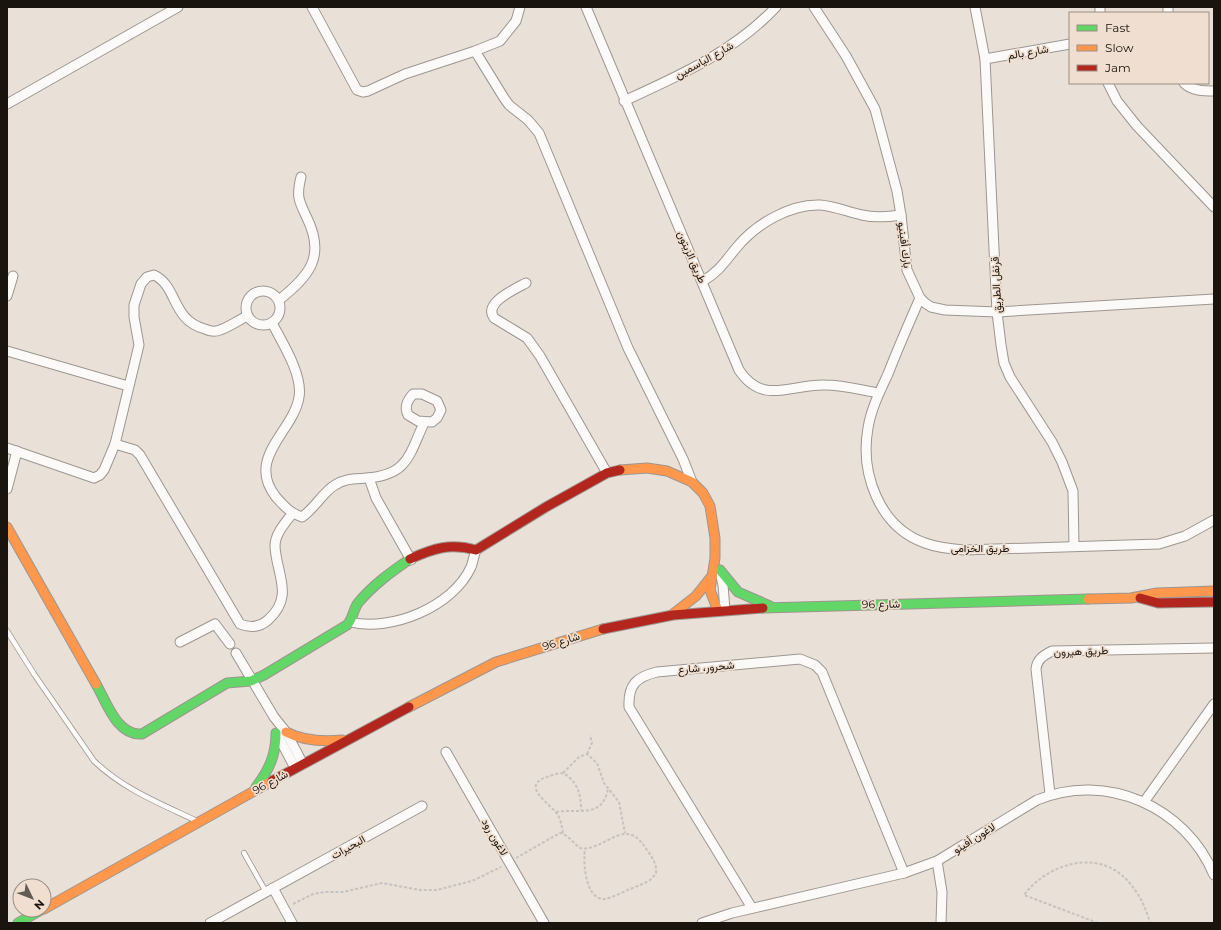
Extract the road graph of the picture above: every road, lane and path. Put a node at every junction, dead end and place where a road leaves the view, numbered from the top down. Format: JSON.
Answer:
{"nodes":[{"id":1,"x":178,"y":7,"type":"edge"},
{"id":2,"x":312,"y":7,"type":"edge"},
{"id":3,"x":520,"y":7,"type":"edge"},
{"id":4,"x":586,"y":7,"type":"edge"},
{"id":5,"x":776,"y":7,"type":"edge"},
{"id":6,"x":814,"y":7,"type":"edge"},
{"id":7,"x":975,"y":7,"type":"edge"},
{"id":8,"x":1069,"y":44,"type":"edge"},
{"id":9,"x":475,"y":51,"type":"junction"},
{"id":10,"x":985,"y":59,"type":"junction"},
{"id":11,"x":1108,"y":84,"type":"edge"},
{"id":12,"x":1186,"y":84,"type":"edge"},
{"id":13,"x":1214,"y":91,"type":"edge"},
{"id":14,"x":624,"y":101,"type":"junction"},
{"id":15,"x":7,"y":104,"type":"edge"},
{"id":16,"x":300,"y":177,"type":"dead end"},
{"id":17,"x":1214,"y":207,"type":"edge"},
{"id":18,"x":901,"y":215,"type":"junction"},
{"id":19,"x":13,"y":276,"type":"dead end"},
{"id":20,"x":703,"y":281,"type":"junction"},
{"id":21,"x":526,"y":283,"type":"dead end"},
{"id":22,"x":7,"y":296,"type":"edge"},
{"id":23,"x":920,"y":298,"type":"junction"},
{"id":24,"x":1214,"y":299,"type":"edge"},
{"id":25,"x":278,"y":300,"type":"junction"},
{"id":26,"x":997,"y":312,"type":"junction"},
{"id":27,"x":247,"y":316,"type":"junction"},
{"id":28,"x":272,"y":323,"type":"junction"},
{"id":29,"x":7,"y":351,"type":"edge"},
{"id":30,"x":128,"y":386,"type":"junction"},
{"id":31,"x":879,"y":393,"type":"junction"},
{"id":32,"x":424,"y":423,"type":"dead end"},
{"id":33,"x":115,"y":444,"type":"junction"},
{"id":34,"x":7,"y":448,"type":"edge"},
{"id":35,"x":17,"y":451,"type":"junction"},
{"id":36,"x":607,"y":472,"type":"junction"},
{"id":37,"x":369,"y":478,"type":"junction"},
{"id":38,"x":692,"y":482,"type":"junction"},
{"id":39,"x":7,"y":489,"type":"edge"},
{"id":40,"x":292,"y":514,"type":"junction"},
{"id":41,"x":1214,"y":520,"type":"edge"},
{"id":42,"x":7,"y":527,"type":"edge"},
{"id":43,"x":1074,"y":546,"type":"junction"},
{"id":44,"x":476,"y":550,"type":"junction"},
{"id":45,"x":410,"y":560,"type":"junction"},
{"id":46,"x":716,"y":572,"type":"junction"},
{"id":47,"x":1214,"y":591,"type":"edge"},
{"id":48,"x":1140,"y":598,"type":"junction"},
{"id":49,"x":1214,"y":602,"type":"edge"},
{"id":50,"x":772,"y":607,"type":"junction"},
{"id":51,"x":722,"y":611,"type":"junction"},
{"id":52,"x":673,"y":615,"type":"junction"},
{"id":53,"x":350,"y":622,"type":"junction"},
{"id":54,"x":7,"y":631,"type":"edge"},
{"id":55,"x":180,"y":642,"type":"dead end"},
{"id":56,"x":230,"y":644,"type":"dead end"},
{"id":57,"x":1214,"y":648,"type":"edge"},
{"id":58,"x":236,"y":653,"type":"dead end"},
{"id":59,"x":252,"y":681,"type":"junction"},
{"id":60,"x":1214,"y":704,"type":"edge"},
{"id":61,"x":274,"y":717,"type":"junction"},
{"id":62,"x":286,"y":732,"type":"junction"},
{"id":63,"x":276,"y":733,"type":"junction"},
{"id":64,"x":590,"y":735,"type":"dead end"},
{"id":65,"x":348,"y":739,"type":"junction"},
{"id":66,"x":446,"y":752,"type":"dead end"},
{"id":67,"x":587,"y":754,"type":"junction"},
{"id":68,"x":299,"y":766,"type":"junction"},
{"id":69,"x":563,"y":773,"type":"junction"},
{"id":70,"x":608,"y":788,"type":"junction"},
{"id":71,"x":254,"y":791,"type":"junction"},
{"id":72,"x":1050,"y":794,"type":"junction"},
{"id":73,"x":1144,"y":802,"type":"junction"},
{"id":74,"x":422,"y":806,"type":"dead end"},
{"id":75,"x":581,"y":810,"type":"junction"},
{"id":76,"x":556,"y":812,"type":"junction"},
{"id":77,"x":198,"y":822,"type":"junction"},
{"id":78,"x":625,"y":832,"type":"junction"},
{"id":79,"x":563,"y":833,"type":"junction"},
{"id":80,"x":585,"y":849,"type":"junction"},
{"id":81,"x":244,"y":853,"type":"dead end"},
{"id":82,"x":937,"y":860,"type":"junction"},
{"id":83,"x":509,"y":862,"type":"junction"},
{"id":84,"x":904,"y":873,"type":"junction"},
{"id":85,"x":1214,"y":875,"type":"edge"},
{"id":86,"x":270,"y":890,"type":"junction"},
{"id":87,"x":52,"y":904,"type":"edge"},
{"id":88,"x":752,"y":908,"type":"junction"},
{"id":89,"x":285,"y":909,"type":"junction"},
{"id":90,"x":27,"y":918,"type":"edge"},
{"id":91,"x":18,"y":923,"type":"edge"},
{"id":92,"x":210,"y":923,"type":"edge"},
{"id":93,"x":292,"y":923,"type":"edge"},
{"id":94,"x":544,"y":923,"type":"edge"},
{"id":95,"x":702,"y":923,"type":"edge"},
{"id":96,"x":941,"y":923,"type":"edge"},
{"id":97,"x":1098,"y":923,"type":"edge"},
{"id":98,"x":1150,"y":923,"type":"edge"}],
"edges":[{"from":1,"to":15,"type":"street"},
{"from":2,"to":9,"type":"street"},
{"from":3,"to":9,"type":"street"},
{"from":4,"to":14,"type":"street","name":"طريق الزيتون"},
{"from":5,"to":14,"type":"street","name":"شارع الياسمين"},
{"from":6,"to":18,"type":"street","name":"بارك أفينيو"},
{"from":7,"to":10,"type":"street","name":"قرنفل الطريق"},
{"from":8,"to":10,"type":"street","name":"شارع بالم"},
{"from":9,"to":38,"type":"street"},
{"from":10,"to":26,"type":"street","name":"قرنفل الطريق"},
{"from":11,"to":17,"type":"street"},
{"from":12,"to":13,"type":"street"},
{"from":14,"to":20,"type":"street","name":"طريق الزيتون"},
{"from":16,"to":25,"type":"street"},
{"from":18,"to":20,"type":"street"},
{"from":18,"to":23,"type":"street","name":"بارك أفينيو"},
{"from":19,"to":22,"type":"street"},
{"from":20,"to":31,"type":"street","name":"طريق الزيتون"},
{"from":21,"to":36,"type":"street"},
{"from":23,"to":26,"type":"street"},
{"from":23,"to":31,"type":"street","name":"طريق الخزامى"},
{"from":24,"to":26,"type":"street"},
{"from":25,"to":27,"type":"street"},
{"from":25,"to":28,"type":"street"},
{"from":26,"to":43,"type":"street","name":"قرنفل الطريق"},
{"from":27,"to":28,"type":"street"},
{"from":27,"to":30,"type":"street"},
{"from":28,"to":40,"type":"street"},
{"from":29,"to":30,"type":"street"},
{"from":30,"to":33,"type":"street"},
{"from":31,"to":43,"type":"street","name":"طريق الخزامى"},
{"from":32,"to":37,"type":"street"},
{"from":33,"to":35,"type":"street"},
{"from":33,"to":40,"type":"street"},
{"from":34,"to":35,"type":"street"},
{"from":35,"to":39,"type":"street"},
{"from":36,"to":38,"type":"street"},
{"from":36,"to":44,"type":"street"},
{"from":37,"to":40,"type":"street"},
{"from":37,"to":45,"type":"street"},
{"from":38,"to":46,"type":"street"},
{"from":41,"to":43,"type":"street","name":"طريق الخزامى"},
{"from":42,"to":59,"type":"street"},
{"from":44,"to":45,"type":"street"},
{"from":44,"to":53,"type":"street"},
{"from":45,"to":53,"type":"street"},
{"from":46,"to":50,"type":"street"},
{"from":46,"to":51,"type":"street"},
{"from":46,"to":51,"type":"street"},
{"from":46,"to":52,"type":"street"},
{"from":47,"to":48,"type":"street","name":"شارع 96"},
{"from":48,"to":49,"type":"street","name":"شارع 96"},
{"from":48,"to":50,"type":"street","name":"شارع 96"},
{"from":50,"to":51,"type":"street","name":"شارع 96"},
{"from":51,"to":52,"type":"street","name":"شارع 96"},
{"from":52,"to":65,"type":"street","name":"شارع 96"},
{"from":53,"to":59,"type":"street"},
{"from":54,"to":77,"type":"lane"},
{"from":55,"to":56,"type":"street"},
{"from":57,"to":72,"type":"street","name":"طريق هيرون"},
{"from":58,"to":59,"type":"street"},
{"from":59,"to":61,"type":"street"},
{"from":60,"to":73,"type":"street"},
{"from":61,"to":62,"type":"street"},
{"from":61,"to":63,"type":"street"},
{"from":62,"to":65,"type":"street"},
{"from":62,"to":68,"type":"street"},
{"from":63,"to":68,"type":"street"},
{"from":63,"to":71,"type":"street"},
{"from":64,"to":67,"type":"path"},
{"from":65,"to":68,"type":"street","name":"شارع 96"},
{"from":66,"to":83,"type":"street","name":"لاغون رود"},
{"from":67,"to":69,"type":"path"},
{"from":67,"to":70,"type":"path"},
{"from":68,"to":71,"type":"street","name":"شارع 96"},
{"from":69,"to":75,"type":"path"},
{"from":69,"to":76,"type":"path"},
{"from":70,"to":75,"type":"path"},
{"from":70,"to":78,"type":"path"},
{"from":71,"to":77,"type":"street","name":"شارع 96"},
{"from":72,"to":73,"type":"street","name":"لاغون أفينو"},
{"from":72,"to":82,"type":"street","name":"لاغون أفينو"},
{"from":73,"to":85,"type":"street","name":"لاغون أفينو"},
{"from":74,"to":86,"type":"street","name":"البحيرات"},
{"from":75,"to":76,"type":"path"},
{"from":76,"to":79,"type":"path"},
{"from":77,"to":87,"type":"street","name":"شارع 96"},
{"from":78,"to":80,"type":"path"},
{"from":78,"to":80,"type":"path"},
{"from":79,"to":80,"type":"path"},
{"from":79,"to":83,"type":"path"},
{"from":81,"to":86,"type":"lane"},
{"from":82,"to":84,"type":"street","name":"لاغون أفينو"},
{"from":82,"to":96,"type":"street"},
{"from":83,"to":89,"type":"path"},
{"from":83,"to":94,"type":"street","name":"لاغون رود"},
{"from":84,"to":88,"type":"street","name":"لاغون أفينو"},
{"from":84,"to":88,"type":"street","name":"شحرور، شارع"},
{"from":86,"to":89,"type":"street"},
{"from":86,"to":92,"type":"street","name":"البحيرات"},
{"from":88,"to":95,"type":"street","name":"لاغون أفينو"},
{"from":89,"to":93,"type":"street"},
{"from":90,"to":91,"type":"street","name":"شارع 96"},
{"from":97,"to":98,"type":"path"}]}
